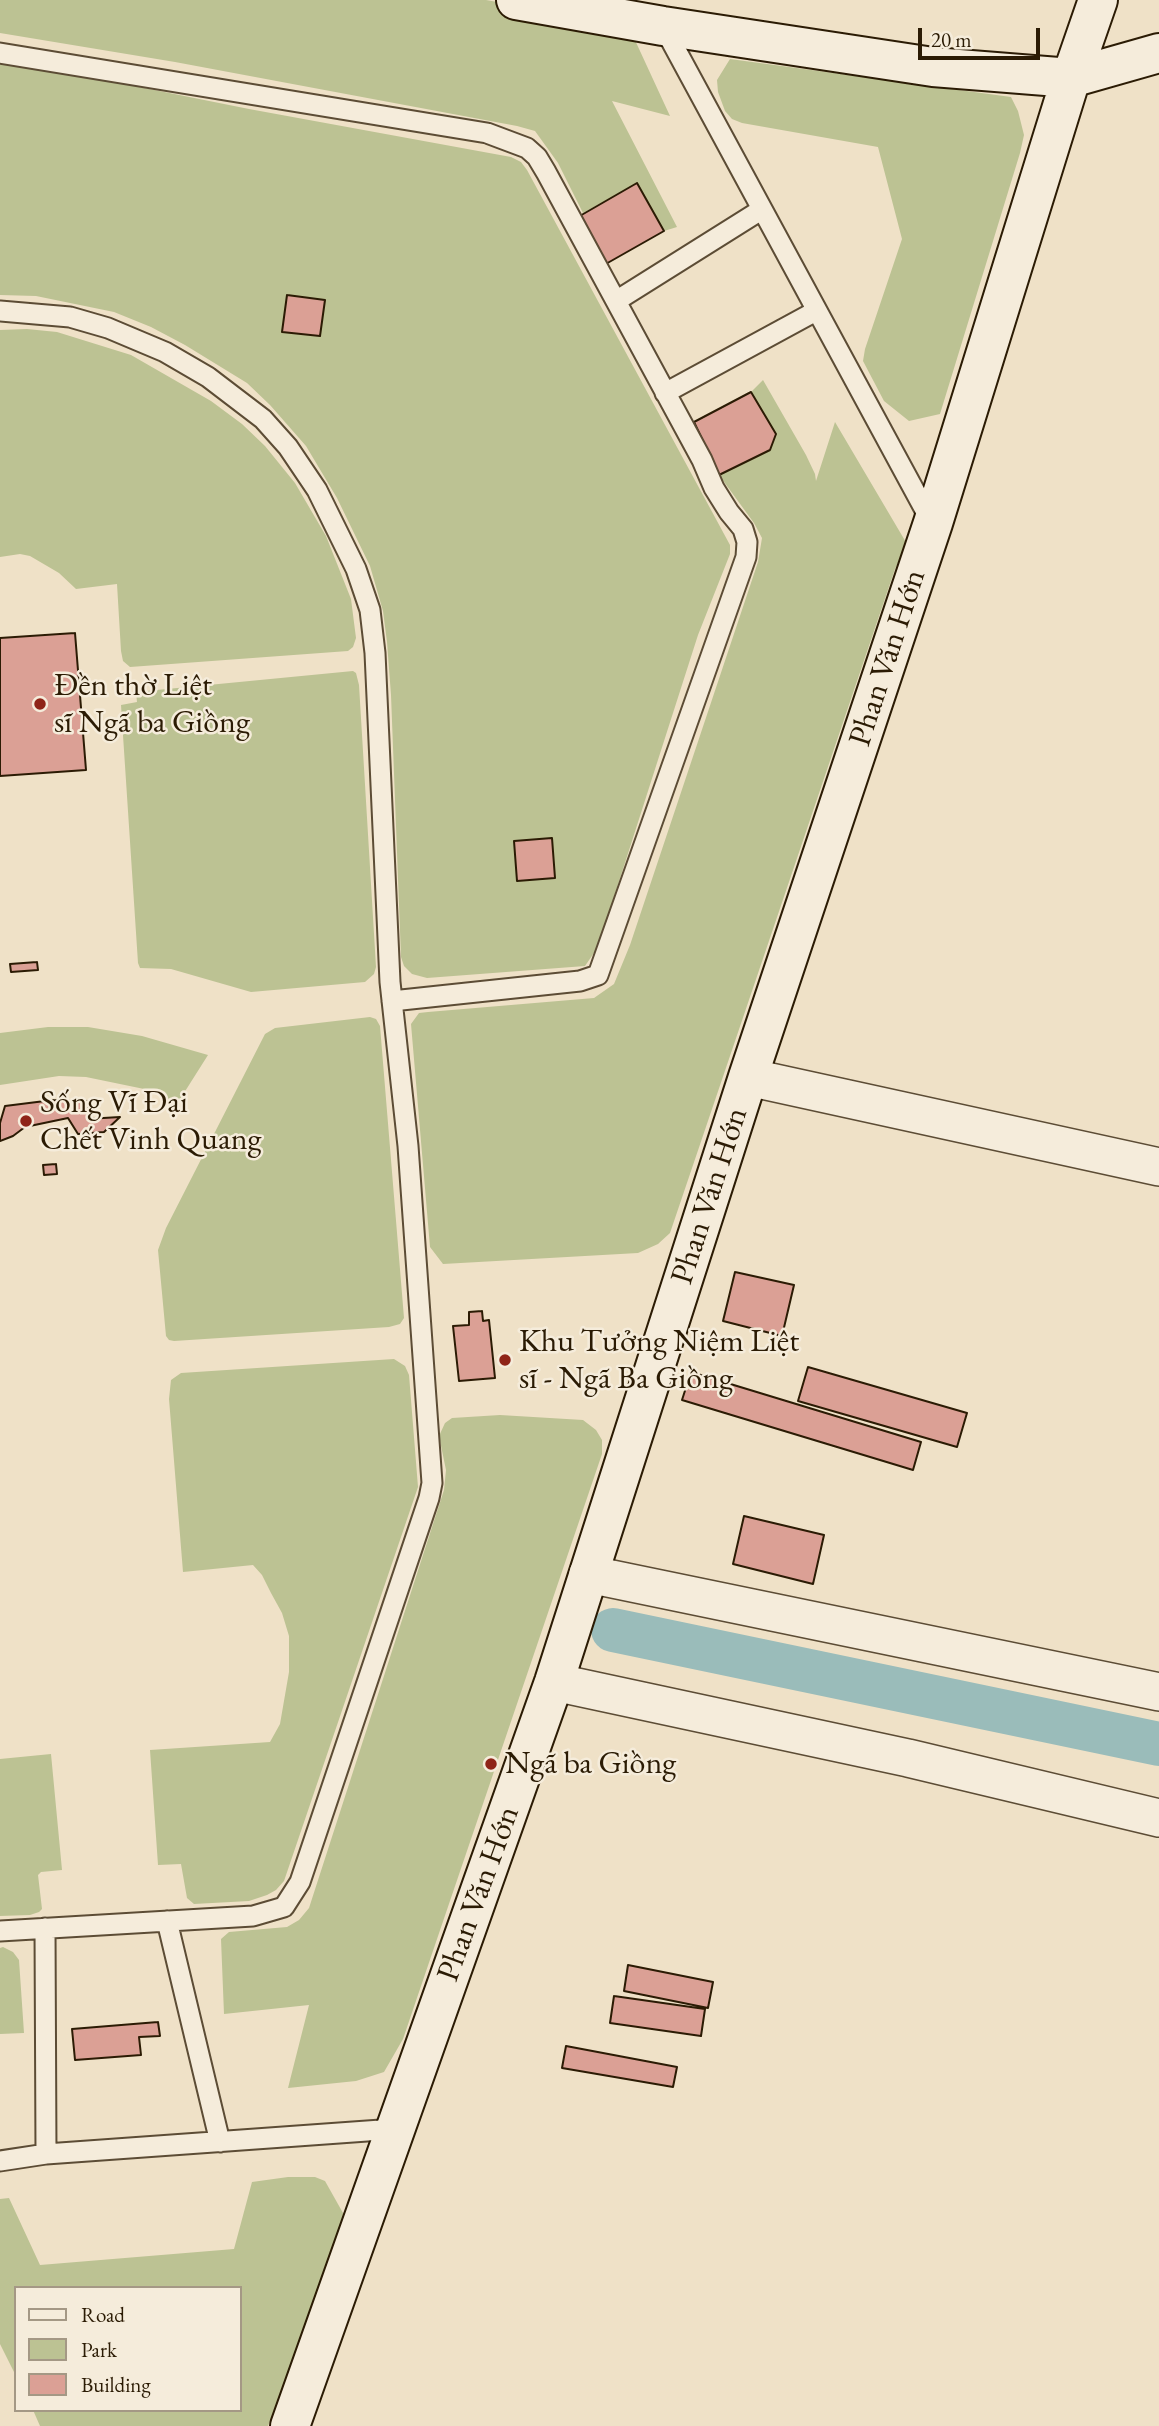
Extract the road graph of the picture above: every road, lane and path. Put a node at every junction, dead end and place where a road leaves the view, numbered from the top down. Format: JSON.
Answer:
{"nodes":[{"id":1,"x":516,"y":0,"type":"edge"},
{"id":2,"x":1098,"y":0,"type":"edge"},
{"id":3,"x":663,"y":26,"type":"junction"},
{"id":4,"x":0,"y":53,"type":"edge"},
{"id":5,"x":1159,"y":53,"type":"edge"},
{"id":6,"x":1071,"y":78,"type":"junction"},
{"id":7,"x":761,"y":210,"type":"junction"},
{"id":8,"x":616,"y":301,"type":"junction"},
{"id":9,"x":0,"y":311,"type":"edge"},
{"id":10,"x":816,"y":311,"type":"junction"},
{"id":11,"x":665,"y":393,"type":"junction"},
{"id":12,"x":933,"y":523,"type":"junction"},
{"id":13,"x":391,"y":1001,"type":"junction"},
{"id":14,"x":748,"y":1077,"type":"junction"},
{"id":15,"x":1159,"y":1167,"type":"edge"},
{"id":16,"x":589,"y":1574,"type":"junction"},
{"id":17,"x":554,"y":1682,"type":"junction"},
{"id":18,"x":1159,"y":1692,"type":"edge"},
{"id":19,"x":1159,"y":1818,"type":"edge"},
{"id":20,"x":167,"y":1921,"type":"junction"},
{"id":21,"x":45,"y":1928,"type":"junction"},
{"id":22,"x":0,"y":1931,"type":"edge"},
{"id":23,"x":395,"y":2129,"type":"junction"},
{"id":24,"x":220,"y":2141,"type":"junction"},
{"id":25,"x":46,"y":2154,"type":"junction"},
{"id":26,"x":0,"y":2161,"type":"edge"},
{"id":27,"x":290,"y":2426,"type":"edge"}],
"edges":[{"from":1,"to":3,"type":"main road"},
{"from":2,"to":6,"type":"main road","name":"Phan Văn Hớn"},
{"from":3,"to":6,"type":"main road"},
{"from":3,"to":7,"type":"lane"},
{"from":4,"to":8,"type":"lane"},
{"from":5,"to":6,"type":"main road"},
{"from":6,"to":12,"type":"main road","name":"Phan Văn Hớn"},
{"from":7,"to":8,"type":"lane"},
{"from":7,"to":10,"type":"lane"},
{"from":8,"to":11,"type":"lane"},
{"from":9,"to":13,"type":"lane"},
{"from":10,"to":11,"type":"lane"},
{"from":10,"to":12,"type":"lane"},
{"from":11,"to":13,"type":"lane"},
{"from":12,"to":14,"type":"main road","name":"Phan Văn Hớn"},
{"from":13,"to":20,"type":"lane"},
{"from":14,"to":15,"type":"street"},
{"from":14,"to":16,"type":"main road","name":"Phan Văn Hớn"},
{"from":16,"to":17,"type":"main road","name":"Phan Văn Hớn"},
{"from":16,"to":18,"type":"street"},
{"from":17,"to":19,"type":"street"},
{"from":17,"to":23,"type":"main road","name":"Phan Văn Hớn"},
{"from":20,"to":21,"type":"lane"},
{"from":20,"to":24,"type":"lane"},
{"from":21,"to":22,"type":"lane"},
{"from":21,"to":25,"type":"lane"},
{"from":23,"to":24,"type":"lane"},
{"from":23,"to":27,"type":"main road","name":"Phan Văn Hớn"},
{"from":24,"to":25,"type":"lane"},
{"from":25,"to":26,"type":"lane"}]}
